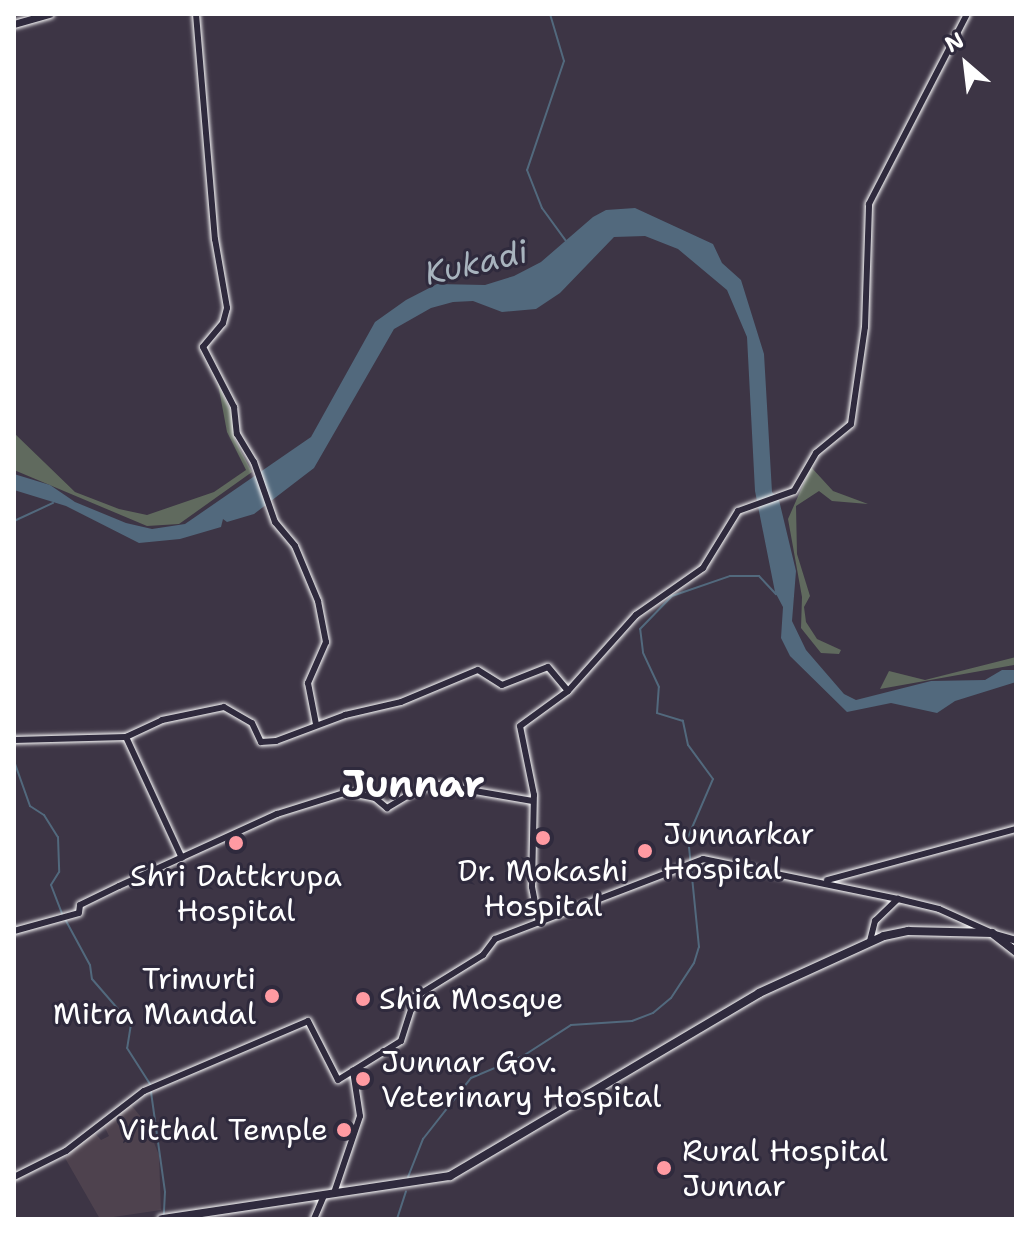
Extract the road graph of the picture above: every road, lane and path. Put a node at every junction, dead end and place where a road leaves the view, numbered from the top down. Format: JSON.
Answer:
{"nodes":[{"id":1,"x":196,"y":14,"type":"edge"},
{"id":2,"x":967,"y":14,"type":"edge"},
{"id":3,"x":47,"y":15,"type":"edge"},
{"id":4,"x":14,"y":24,"type":"edge"},
{"id":5,"x":568,"y":691,"type":"junction"},
{"id":6,"x":316,"y":724,"type":"junction"},
{"id":7,"x":126,"y":737,"type":"junction"},
{"id":8,"x":14,"y":740,"type":"edge"},
{"id":9,"x":533,"y":801,"type":"junction"},
{"id":10,"x":1016,"y":829,"type":"edge"},
{"id":11,"x":182,"y":858,"type":"junction"},
{"id":12,"x":827,"y":881,"type":"junction"},
{"id":13,"x":898,"y":899,"type":"junction"},
{"id":14,"x":539,"y":923,"type":"junction"},
{"id":15,"x":14,"y":931,"type":"edge"},
{"id":16,"x":992,"y":933,"type":"junction"},
{"id":17,"x":1016,"y":940,"type":"edge"},
{"id":18,"x":870,"y":941,"type":"junction"},
{"id":19,"x":1016,"y":952,"type":"edge"},
{"id":20,"x":353,"y":1071,"type":"junction"},
{"id":21,"x":14,"y":1177,"type":"edge"},
{"id":22,"x":329,"y":1194,"type":"junction"},
{"id":23,"x":162,"y":1219,"type":"edge"},
{"id":24,"x":314,"y":1219,"type":"edge"}],
"edges":[{"from":1,"to":6,"type":"street"},
{"from":2,"to":5,"type":"street"},
{"from":3,"to":4,"type":"main road"},
{"from":5,"to":6,"type":"street"},
{"from":5,"to":9,"type":"street"},
{"from":6,"to":7,"type":"street"},
{"from":7,"to":8,"type":"street"},
{"from":7,"to":11,"type":"street"},
{"from":9,"to":11,"type":"street"},
{"from":9,"to":14,"type":"street"},
{"from":10,"to":12,"type":"street"},
{"from":11,"to":15,"type":"street"},
{"from":12,"to":13,"type":"street"},
{"from":12,"to":14,"type":"street"},
{"from":13,"to":16,"type":"street"},
{"from":13,"to":18,"type":"street"},
{"from":14,"to":20,"type":"street"},
{"from":16,"to":17,"type":"main road"},
{"from":16,"to":18,"type":"main road"},
{"from":16,"to":19,"type":"main road"},
{"from":18,"to":22,"type":"main road"},
{"from":20,"to":21,"type":"street"},
{"from":20,"to":22,"type":"street"},
{"from":22,"to":23,"type":"main road"},
{"from":22,"to":24,"type":"street"}]}
